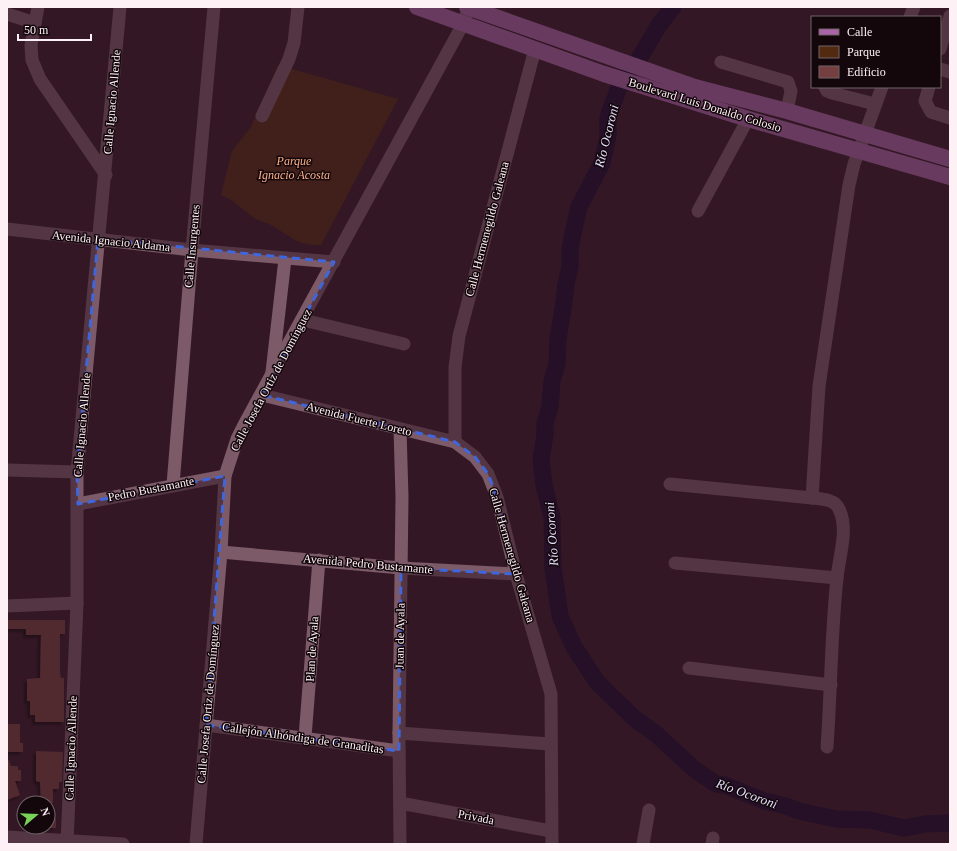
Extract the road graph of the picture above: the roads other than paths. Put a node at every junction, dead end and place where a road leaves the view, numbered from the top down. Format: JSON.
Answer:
{"nodes":[{"id":1,"x":38,"y":7,"type":"edge"},
{"id":2,"x":120,"y":7,"type":"edge"},
{"id":3,"x":214,"y":7,"type":"edge"},
{"id":4,"x":298,"y":7,"type":"edge"},
{"id":5,"x":417,"y":7,"type":"edge"},
{"id":6,"x":468,"y":7,"type":"edge"},
{"id":7,"x":7,"y":14,"type":"edge"},
{"id":8,"x":950,"y":16,"type":"edge"},
{"id":9,"x":35,"y":23,"type":"junction"},
{"id":10,"x":463,"y":24,"type":"junction"},
{"id":11,"x":948,"y":30,"type":"edge"},
{"id":12,"x":941,"y":47,"type":"edge"},
{"id":13,"x":535,"y":49,"type":"junction"},
{"id":14,"x":721,"y":62,"type":"dead end"},
{"id":15,"x":826,"y":88,"type":"edge"},
{"id":16,"x":882,"y":88,"type":"edge"},
{"id":17,"x":929,"y":88,"type":"edge"},
{"id":18,"x":693,"y":94,"type":"junction"},
{"id":19,"x":875,"y":104,"type":"junction"},
{"id":20,"x":787,"y":111,"type":"junction"},
{"id":21,"x":262,"y":116,"type":"dead end"},
{"id":22,"x":950,"y":118,"type":"edge"},
{"id":23,"x":748,"y":119,"type":"junction"},
{"id":24,"x":865,"y":134,"type":"junction"},
{"id":25,"x":859,"y":150,"type":"junction"},
{"id":26,"x":950,"y":159,"type":"edge"},
{"id":27,"x":106,"y":175,"type":"junction"},
{"id":28,"x":950,"y":177,"type":"edge"},
{"id":29,"x":698,"y":211,"type":"dead end"},
{"id":30,"x":7,"y":229,"type":"edge"},
{"id":31,"x":98,"y":239,"type":"junction"},
{"id":32,"x":192,"y":250,"type":"junction"},
{"id":33,"x":285,"y":259,"type":"junction"},
{"id":34,"x":334,"y":262,"type":"junction"},
{"id":35,"x":303,"y":320,"type":"junction"},
{"id":36,"x":404,"y":344,"type":"dead end"},
{"id":37,"x":271,"y":378,"type":"junction"},
{"id":38,"x":262,"y":395,"type":"junction"},
{"id":39,"x":400,"y":429,"type":"junction"},
{"id":40,"x":455,"y":442,"type":"junction"},
{"id":41,"x":7,"y":470,"type":"edge"},
{"id":42,"x":77,"y":472,"type":"junction"},
{"id":43,"x":225,"y":476,"type":"junction"},
{"id":44,"x":670,"y":484,"type":"dead end"},
{"id":45,"x":173,"y":485,"type":"junction"},
{"id":46,"x":812,"y":498,"type":"junction"},
{"id":47,"x":78,"y":504,"type":"junction"},
{"id":48,"x":221,"y":552,"type":"junction"},
{"id":49,"x":319,"y":560,"type":"junction"},
{"id":50,"x":675,"y":563,"type":"dead end"},
{"id":51,"x":401,"y":568,"type":"junction"},
{"id":52,"x":516,"y":574,"type":"junction"},
{"id":53,"x":837,"y":578,"type":"junction"},
{"id":54,"x":77,"y":603,"type":"junction"},
{"id":55,"x":7,"y":606,"type":"edge"},
{"id":56,"x":689,"y":668,"type":"dead end"},
{"id":57,"x":831,"y":685,"type":"junction"},
{"id":58,"x":206,"y":725,"type":"junction"},
{"id":59,"x":399,"y":733,"type":"junction"},
{"id":60,"x":305,"y":738,"type":"junction"},
{"id":61,"x":550,"y":744,"type":"junction"},
{"id":62,"x":827,"y":748,"type":"dead end"},
{"id":63,"x":399,"y":752,"type":"junction"},
{"id":64,"x":400,"y":803,"type":"junction"},
{"id":65,"x":649,"y":810,"type":"dead end"},
{"id":66,"x":7,"y":836,"type":"edge"},
{"id":67,"x":551,"y":838,"type":"edge"},
{"id":68,"x":67,"y":842,"type":"edge"},
{"id":69,"x":123,"y":844,"type":"edge"},
{"id":70,"x":196,"y":844,"type":"edge"},
{"id":71,"x":400,"y":844,"type":"edge"},
{"id":72,"x":644,"y":844,"type":"edge"}],
"edges":[{"from":1,"to":9,"type":"street"},
{"from":2,"to":27,"type":"street","name":"Calle Ignacio Allende"},
{"from":3,"to":32,"type":"street","name":"Calle Insurgentes"},
{"from":4,"to":21,"type":"street"},
{"from":5,"to":10,"type":"main road","name":"Boulevard Luis Donaldo Colosio"},
{"from":6,"to":10,"type":"street","name":"Calle Josefa Ortiz de Domínguez"},
{"from":6,"to":18,"type":"main road","name":"Boulevard Luis Donaldo Colosio"},
{"from":7,"to":9,"type":"street"},
{"from":8,"to":11,"type":"street"},
{"from":9,"to":27,"type":"street"},
{"from":10,"to":13,"type":"main road","name":"Boulevard Luis Donaldo Colosio"},
{"from":10,"to":34,"type":"street","name":"Calle Josefa Ortiz de Domínguez"},
{"from":11,"to":12,"type":"street"},
{"from":13,"to":18,"type":"main road","name":"Boulevard Luis Donaldo Colosio"},
{"from":13,"to":40,"type":"street","name":"Calle Hermenegildo Galeana"},
{"from":14,"to":20,"type":"street"},
{"from":15,"to":19,"type":"street"},
{"from":16,"to":19,"type":"street"},
{"from":17,"to":22,"type":"street"},
{"from":18,"to":20,"type":"main road","name":"Boulevard Luis Donaldo Colosio"},
{"from":18,"to":23,"type":"main road","name":"Boulevard Luis Donaldo Colosio"},
{"from":19,"to":24,"type":"street"},
{"from":20,"to":24,"type":"main road","name":"Boulevard Luis Donaldo Colosio"},
{"from":23,"to":25,"type":"main road","name":"Boulevard Luis Donaldo Colosio"},
{"from":23,"to":29,"type":"street"},
{"from":24,"to":25,"type":"street"},
{"from":24,"to":26,"type":"main road","name":"Boulevard Luis Donaldo Colosio"},
{"from":25,"to":28,"type":"main road","name":"Boulevard Luis Donaldo Colosio"},
{"from":25,"to":46,"type":"street"},
{"from":27,"to":31,"type":"street","name":"Calle Ignacio Allende"},
{"from":30,"to":31,"type":"street","name":"Avenida Ignacio Aldama"},
{"from":31,"to":32,"type":"street","name":"Avenida Ignacio Aldama"},
{"from":31,"to":42,"type":"street","name":"Calle Ignacio Allende"},
{"from":32,"to":33,"type":"street","name":"Avenida Ignacio Aldama"},
{"from":32,"to":45,"type":"street","name":"Calle Insurgentes"},
{"from":33,"to":34,"type":"street","name":"Avenida Ignacio Aldama"},
{"from":33,"to":37,"type":"street"},
{"from":34,"to":35,"type":"street","name":"Calle Josefa Ortiz de Domínguez"},
{"from":35,"to":36,"type":"street"},
{"from":35,"to":37,"type":"street","name":"Calle Josefa Ortiz de Domínguez"},
{"from":37,"to":38,"type":"street","name":"Calle Josefa Ortiz de Domínguez"},
{"from":38,"to":39,"type":"street","name":"Avenida Fuerte Loreto"},
{"from":38,"to":43,"type":"street","name":"Calle Josefa Ortiz de Domínguez"},
{"from":39,"to":40,"type":"street","name":"Avenida Fuerte Loreto"},
{"from":39,"to":51,"type":"street","name":"Juan de Ayala"},
{"from":40,"to":52,"type":"street","name":"Calle Hermenegildo Galeana"},
{"from":41,"to":42,"type":"street"},
{"from":42,"to":47,"type":"street","name":"Calle Ignacio Allende"},
{"from":43,"to":45,"type":"street","name":"Pedro Bustamante"},
{"from":43,"to":48,"type":"street","name":"Calle Josefa Ortiz de Domínguez"},
{"from":44,"to":46,"type":"street"},
{"from":45,"to":47,"type":"street","name":"Pedro Bustamante"},
{"from":46,"to":53,"type":"street"},
{"from":47,"to":54,"type":"street","name":"Calle Ignacio Allende"},
{"from":48,"to":49,"type":"street","name":"Avenida Pedro Bustamante"},
{"from":48,"to":58,"type":"street","name":"Calle Josefa Ortiz de Domínguez"},
{"from":49,"to":51,"type":"street","name":"Avenida Pedro Bustamante"},
{"from":49,"to":60,"type":"street","name":"Plan de Ayala"},
{"from":50,"to":53,"type":"street"},
{"from":51,"to":52,"type":"street","name":"Avenida Pedro Bustamante"},
{"from":51,"to":59,"type":"street","name":"Juan de Ayala"},
{"from":52,"to":61,"type":"street","name":"Calle Hermenegildo Galeana"},
{"from":53,"to":57,"type":"street"},
{"from":54,"to":55,"type":"street"},
{"from":54,"to":68,"type":"street","name":"Calle Ignacio Allende"},
{"from":56,"to":57,"type":"street"},
{"from":57,"to":62,"type":"street"},
{"from":58,"to":60,"type":"street","name":"Callejón Alhóndiga de Granaditas"},
{"from":58,"to":70,"type":"street","name":"Calle Josefa Ortiz de Domínguez"},
{"from":59,"to":61,"type":"street","name":"Callejón Alhóndiga de Granaditas"},
{"from":59,"to":63,"type":"street","name":"Juan de Ayala"},
{"from":60,"to":63,"type":"street","name":"Callejón Alhóndiga de Granaditas"},
{"from":61,"to":67,"type":"street","name":"Calle Hermenegildo Galeana"},
{"from":63,"to":64,"type":"street","name":"Juan de Ayala"},
{"from":64,"to":67,"type":"street","name":"Privada"},
{"from":64,"to":71,"type":"street","name":"Juan de Ayala"},
{"from":65,"to":72,"type":"street"},
{"from":66,"to":68,"type":"street"},
{"from":68,"to":69,"type":"street"}]}
